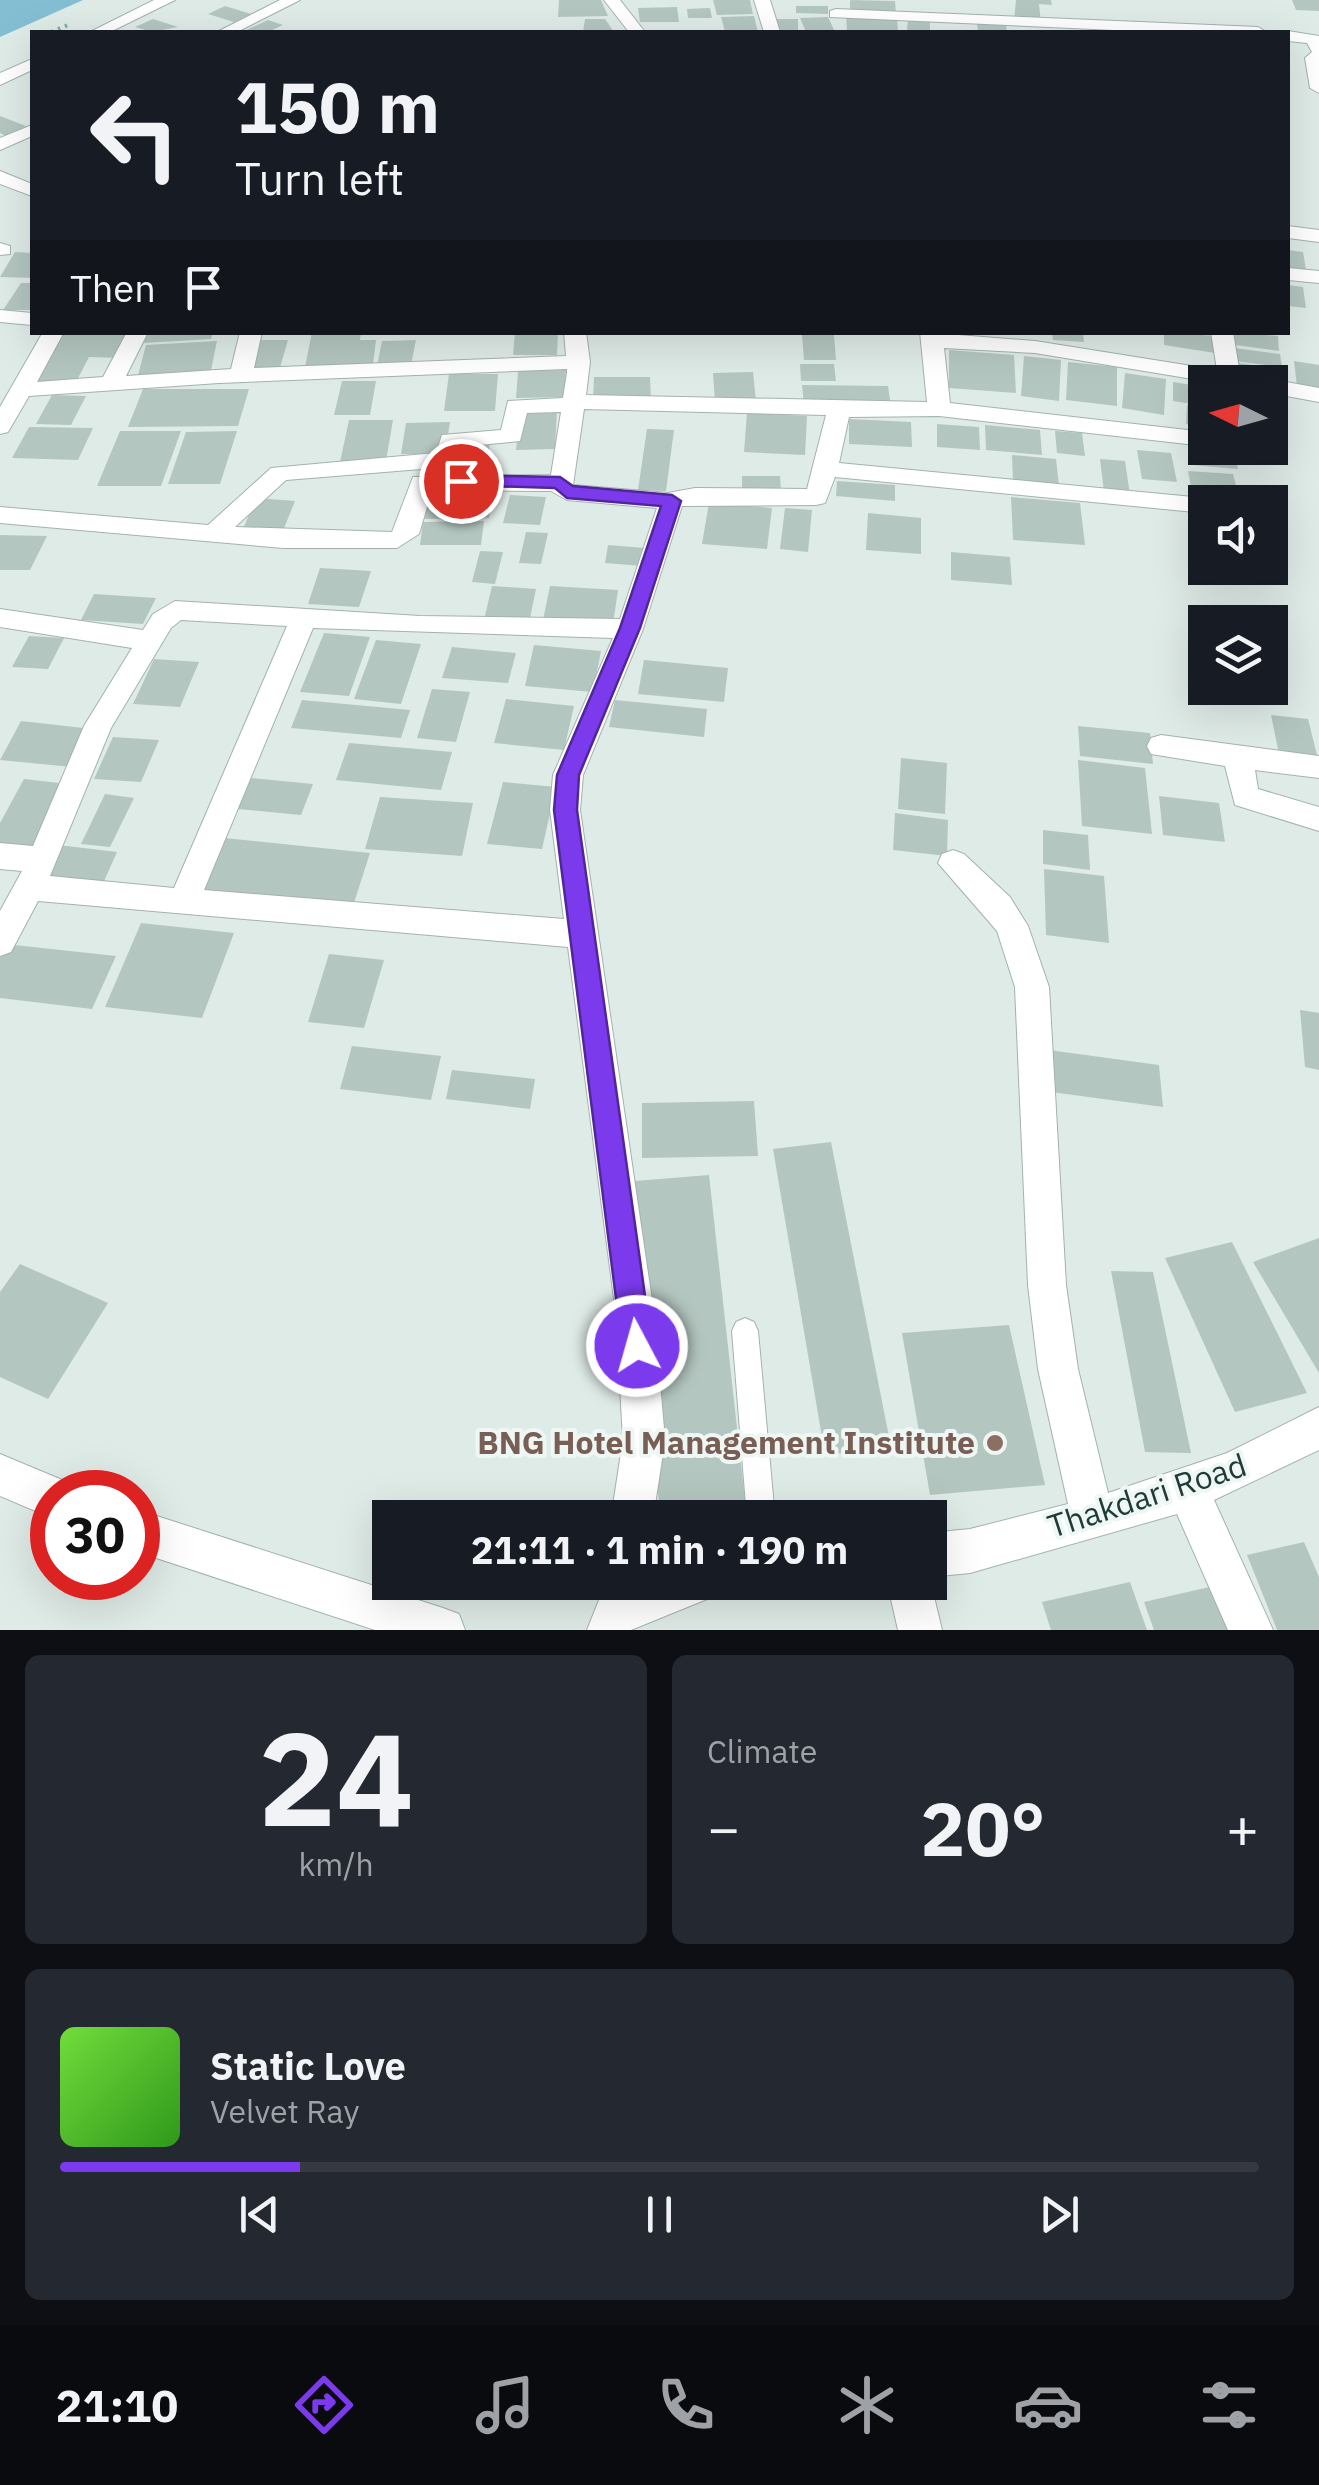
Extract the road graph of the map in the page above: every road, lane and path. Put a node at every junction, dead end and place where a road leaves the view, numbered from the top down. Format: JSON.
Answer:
{"nodes":[{"id":1,"x":167,"y":0,"type":"edge"},
{"id":2,"x":292,"y":0,"type":"edge"},
{"id":3,"x":612,"y":0,"type":"edge"},
{"id":4,"x":762,"y":0,"type":"edge"},
{"id":5,"x":837,"y":7,"type":"edge"},
{"id":6,"x":102,"y":30,"type":"edge"},
{"id":7,"x":233,"y":30,"type":"edge"},
{"id":8,"x":635,"y":30,"type":"edge"},
{"id":9,"x":771,"y":30,"type":"edge"},
{"id":10,"x":1224,"y":30,"type":"edge"},
{"id":11,"x":1290,"y":36,"type":"edge"},
{"id":12,"x":1319,"y":53,"type":"edge"},
{"id":13,"x":30,"y":65,"type":"edge"},
{"id":14,"x":0,"y":80,"type":"edge"},
{"id":15,"x":1319,"y":88,"type":"edge"},
{"id":16,"x":30,"y":131,"type":"edge"},
{"id":17,"x":0,"y":145,"type":"edge"},
{"id":18,"x":0,"y":177,"type":"edge"},
{"id":19,"x":30,"y":189,"type":"edge"},
{"id":20,"x":1290,"y":232,"type":"edge"},
{"id":21,"x":1319,"y":236,"type":"edge"},
{"id":22,"x":1290,"y":274,"type":"edge"},
{"id":23,"x":1319,"y":277,"type":"edge"},
{"id":24,"x":0,"y":316,"type":"edge"},
{"id":25,"x":30,"y":319,"type":"edge"},
{"id":26,"x":52,"y":335,"type":"edge"},
{"id":27,"x":136,"y":335,"type":"edge"},
{"id":28,"x":250,"y":335,"type":"edge"},
{"id":29,"x":1223,"y":335,"type":"edge"},
{"id":30,"x":932,"y":336,"type":"edge"},
{"id":31,"x":577,"y":347,"type":"edge"},
{"id":32,"x":1234,"y":365,"type":"edge"},
{"id":33,"x":1188,"y":372,"type":"edge"},
{"id":34,"x":241,"y":375,"type":"junction"},
{"id":35,"x":111,"y":384,"type":"junction"},
{"id":36,"x":1288,"y":389,"type":"edge"},
{"id":37,"x":21,"y":390,"type":"junction"},
{"id":38,"x":1319,"y":395,"type":"edge"},
{"id":39,"x":574,"y":404,"type":"junction"},
{"id":40,"x":842,"y":409,"type":"junction"},
{"id":41,"x":939,"y":409,"type":"junction"},
{"id":42,"x":0,"y":427,"type":"edge"},
{"id":43,"x":1188,"y":437,"type":"edge"},
{"id":44,"x":826,"y":469,"type":"junction"},
{"id":45,"x":560,"y":482,"type":"junction"},
{"id":46,"x":671,"y":500,"type":"junction"},
{"id":47,"x":1188,"y":503,"type":"edge"},
{"id":48,"x":0,"y":515,"type":"edge"},
{"id":49,"x":213,"y":534,"type":"junction"},
{"id":50,"x":304,"y":616,"type":"junction"},
{"id":51,"x":0,"y":618,"type":"edge"},
{"id":52,"x":630,"y":628,"type":"junction"},
{"id":53,"x":149,"y":641,"type":"junction"},
{"id":54,"x":1161,"y":746,"type":"dead end"},
{"id":55,"x":1238,"y":757,"type":"junction"},
{"id":56,"x":1319,"y":768,"type":"edge"},
{"id":57,"x":1319,"y":819,"type":"edge"},
{"id":58,"x":0,"y":856,"type":"edge"},
{"id":59,"x":953,"y":862,"type":"dead end"},
{"id":60,"x":36,"y":873,"type":"junction"},
{"id":61,"x":184,"y":902,"type":"junction"},
{"id":62,"x":580,"y":934,"type":"junction"},
{"id":63,"x":0,"y":942,"type":"edge"},
{"id":64,"x":745,"y":1331,"type":"dead end"},
{"id":65,"x":1319,"y":1427,"type":"edge"},
{"id":66,"x":0,"y":1475,"type":"edge"},
{"id":67,"x":1188,"y":1487,"type":"junction"},
{"id":68,"x":30,"y":1488,"type":"edge"},
{"id":69,"x":635,"y":1500,"type":"edge"},
{"id":70,"x":759,"y":1500,"type":"edge"},
{"id":71,"x":1092,"y":1517,"type":"junction"},
{"id":72,"x":160,"y":1538,"type":"edge"},
{"id":73,"x":950,"y":1553,"type":"edge"},
{"id":74,"x":641,"y":1600,"type":"edge"},
{"id":75,"x":913,"y":1600,"type":"edge"},
{"id":76,"x":616,"y":1608,"type":"edge"},
{"id":77,"x":442,"y":1630,"type":"edge"},
{"id":78,"x":920,"y":1630,"type":"edge"},
{"id":79,"x":1252,"y":1630,"type":"edge"}],
"edges":[{"from":1,"to":6,"type":"street"},
{"from":2,"to":7,"type":"street"},
{"from":3,"to":8,"type":"street"},
{"from":4,"to":9,"type":"street"},
{"from":5,"to":10,"type":"street"},
{"from":11,"to":12,"type":"street"},
{"from":12,"to":15,"type":"street"},
{"from":13,"to":14,"type":"street"},
{"from":16,"to":17,"type":"street"},
{"from":18,"to":19,"type":"street"},
{"from":20,"to":21,"type":"street"},
{"from":22,"to":23,"type":"street"},
{"from":24,"to":25,"type":"street"},
{"from":26,"to":37,"type":"street"},
{"from":27,"to":35,"type":"street"},
{"from":28,"to":34,"type":"street"},
{"from":29,"to":32,"type":"street"},
{"from":30,"to":33,"type":"street"},
{"from":30,"to":41,"type":"street"},
{"from":31,"to":34,"type":"street"},
{"from":31,"to":39,"type":"street"},
{"from":34,"to":35,"type":"street"},
{"from":35,"to":37,"type":"street"},
{"from":36,"to":38,"type":"street"},
{"from":37,"to":42,"type":"street"},
{"from":39,"to":40,"type":"street"},
{"from":39,"to":45,"type":"street"},
{"from":39,"to":49,"type":"street"},
{"from":40,"to":41,"type":"street"},
{"from":40,"to":44,"type":"street"},
{"from":41,"to":43,"type":"street"},
{"from":44,"to":46,"type":"street"},
{"from":44,"to":47,"type":"street"},
{"from":45,"to":46,"type":"street"},
{"from":45,"to":49,"type":"street"},
{"from":46,"to":52,"type":"street"},
{"from":48,"to":49,"type":"street"},
{"from":50,"to":52,"type":"street"},
{"from":50,"to":53,"type":"street"},
{"from":50,"to":61,"type":"street"},
{"from":51,"to":53,"type":"street"},
{"from":52,"to":62,"type":"street"},
{"from":53,"to":60,"type":"street"},
{"from":54,"to":55,"type":"street"},
{"from":55,"to":56,"type":"street"},
{"from":55,"to":57,"type":"street"},
{"from":58,"to":60,"type":"street"},
{"from":59,"to":71,"type":"street"},
{"from":60,"to":61,"type":"street"},
{"from":60,"to":63,"type":"street"},
{"from":61,"to":62,"type":"street"},
{"from":62,"to":69,"type":"street"},
{"from":64,"to":70,"type":"lane"},
{"from":65,"to":67,"type":"street","name":"Thakdari Road"},
{"from":66,"to":68,"type":"street"},
{"from":67,"to":71,"type":"street","name":"Thakdari Road"},
{"from":67,"to":79,"type":"street"},
{"from":71,"to":73,"type":"street","name":"Thakdari Road"},
{"from":72,"to":77,"type":"street"},
{"from":74,"to":76,"type":"street"},
{"from":75,"to":78,"type":"street"}]}
